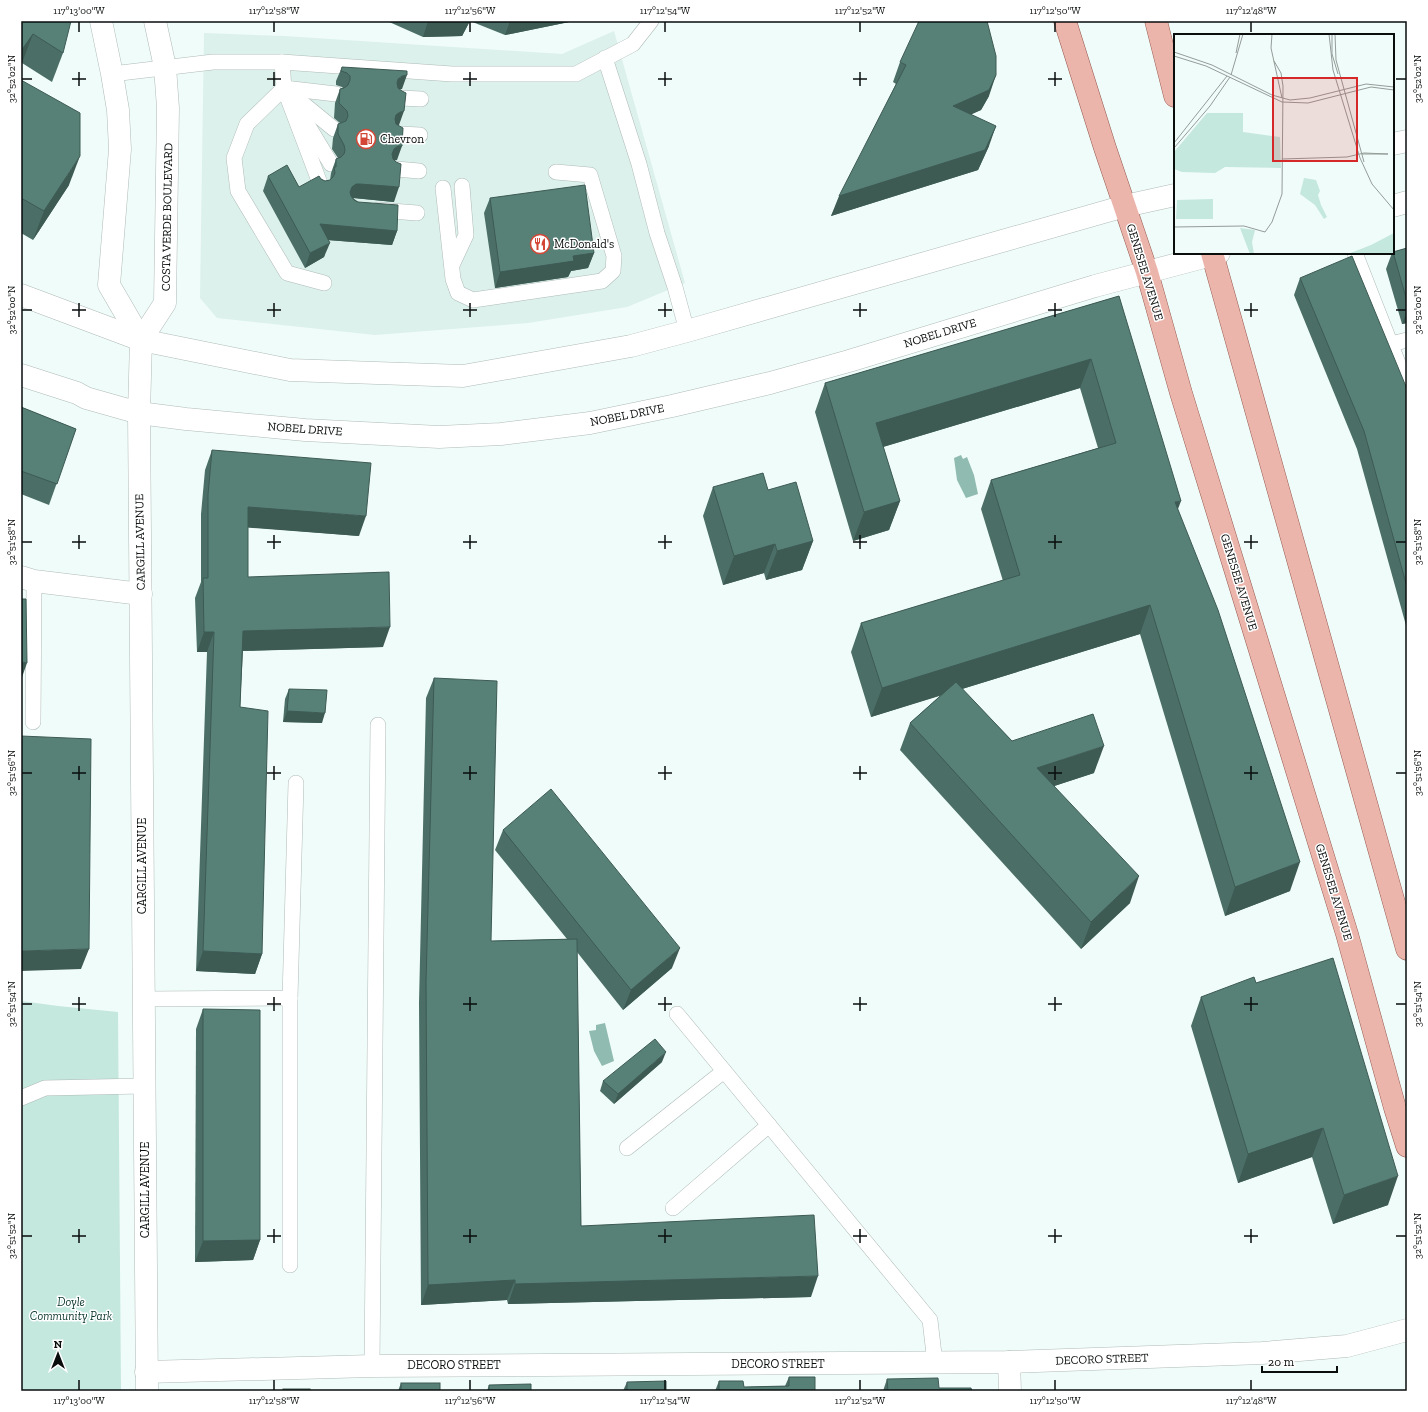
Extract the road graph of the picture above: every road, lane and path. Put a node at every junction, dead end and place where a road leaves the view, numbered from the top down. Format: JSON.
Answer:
{"nodes":[{"id":1,"x":101,"y":21,"type":"edge"},
{"id":2,"x":155,"y":21,"type":"edge"},
{"id":3,"x":651,"y":21,"type":"edge"},
{"id":4,"x":1065,"y":21,"type":"edge"},
{"id":5,"x":1156,"y":21,"type":"edge"},
{"id":6,"x":605,"y":58,"type":"junction"},
{"id":7,"x":282,"y":62,"type":"junction"},
{"id":8,"x":164,"y":67,"type":"junction"},
{"id":9,"x":112,"y":74,"type":"junction"},
{"id":10,"x":284,"y":88,"type":"junction"},
{"id":11,"x":1174,"y":92,"type":"edge"},
{"id":12,"x":336,"y":94,"type":"dead end"},
{"id":13,"x":401,"y":98,"type":"edge"},
{"id":14,"x":421,"y":99,"type":"dead end"},
{"id":15,"x":334,"y":129,"type":"dead end"},
{"id":16,"x":399,"y":134,"type":"edge"},
{"id":17,"x":420,"y":135,"type":"dead end"},
{"id":18,"x":1407,"y":141,"type":"edge"},
{"id":19,"x":1394,"y":144,"type":"edge"},
{"id":20,"x":331,"y":164,"type":"dead end"},
{"id":21,"x":396,"y":169,"type":"edge"},
{"id":22,"x":419,"y":171,"type":"dead end"},
{"id":23,"x":556,"y":172,"type":"dead end"},
{"id":24,"x":321,"y":186,"type":"edge"},
{"id":25,"x":462,"y":186,"type":"dead end"},
{"id":26,"x":443,"y":188,"type":"dead end"},
{"id":27,"x":1174,"y":195,"type":"edge"},
{"id":28,"x":1407,"y":202,"type":"edge"},
{"id":29,"x":1125,"y":206,"type":"junction"},
{"id":30,"x":1394,"y":206,"type":"edge"},
{"id":31,"x":362,"y":208,"type":"edge"},
{"id":32,"x":417,"y":213,"type":"dead end"},
{"id":33,"x":1215,"y":254,"type":"edge"},
{"id":34,"x":1355,"y":254,"type":"edge"},
{"id":35,"x":452,"y":265,"type":"junction"},
{"id":36,"x":1147,"y":272,"type":"junction"},
{"id":37,"x":324,"y":283,"type":"dead end"},
{"id":38,"x":21,"y":296,"type":"edge"},
{"id":39,"x":687,"y":331,"type":"junction"},
{"id":40,"x":141,"y":340,"type":"junction"},
{"id":41,"x":1407,"y":340,"type":"edge"},
{"id":42,"x":1391,"y":344,"type":"junction"},
{"id":43,"x":21,"y":374,"type":"edge"},
{"id":44,"x":1407,"y":386,"type":"edge"},
{"id":45,"x":139,"y":413,"type":"junction"},
{"id":46,"x":28,"y":579,"type":"edge"},
{"id":47,"x":141,"y":594,"type":"junction"},
{"id":48,"x":33,"y":722,"type":"dead end"},
{"id":49,"x":378,"y":725,"type":"dead end"},
{"id":50,"x":296,"y":783,"type":"dead end"},
{"id":51,"x":1407,"y":949,"type":"edge"},
{"id":52,"x":290,"y":998,"type":"junction"},
{"id":53,"x":143,"y":999,"type":"junction"},
{"id":54,"x":677,"y":1014,"type":"dead end"},
{"id":55,"x":724,"y":1071,"type":"junction"},
{"id":56,"x":144,"y":1086,"type":"junction"},
{"id":57,"x":21,"y":1098,"type":"edge"},
{"id":58,"x":769,"y":1125,"type":"junction"},
{"id":59,"x":1407,"y":1146,"type":"edge"},
{"id":60,"x":627,"y":1148,"type":"dead end"},
{"id":61,"x":673,"y":1208,"type":"dead end"},
{"id":62,"x":290,"y":1265,"type":"dead end"},
{"id":63,"x":1407,"y":1330,"type":"edge"},
{"id":64,"x":1009,"y":1362,"type":"junction"},
{"id":65,"x":935,"y":1363,"type":"junction"},
{"id":66,"x":372,"y":1366,"type":"junction"},
{"id":67,"x":146,"y":1382,"type":"edge"},
{"id":68,"x":1010,"y":1391,"type":"edge"}],
"edges":[{"from":1,"to":9,"type":"street"},
{"from":2,"to":8,"type":"street","name":"COSTA VERDE BOULEVARD"},
{"from":3,"to":6,"type":"lane"},
{"from":4,"to":29,"type":"main road","name":"GENESEE AVENUE"},
{"from":5,"to":11,"type":"main road"},
{"from":6,"to":7,"type":"lane"},
{"from":6,"to":39,"type":"lane"},
{"from":7,"to":8,"type":"lane"},
{"from":7,"to":10,"type":"lane"},
{"from":8,"to":9,"type":"lane"},
{"from":8,"to":40,"type":"street","name":"COSTA VERDE BOULEVARD"},
{"from":9,"to":40,"type":"street"},
{"from":10,"to":12,"type":"lane"},
{"from":10,"to":15,"type":"lane"},
{"from":10,"to":20,"type":"lane"},
{"from":10,"to":24,"type":"lane"},
{"from":10,"to":37,"type":"lane"},
{"from":13,"to":14,"type":"lane"},
{"from":16,"to":17,"type":"lane"},
{"from":18,"to":19,"type":"street"},
{"from":21,"to":22,"type":"lane"},
{"from":23,"to":35,"type":"lane"},
{"from":25,"to":35,"type":"lane"},
{"from":26,"to":35,"type":"lane"},
{"from":27,"to":29,"type":"street"},
{"from":28,"to":30,"type":"street"},
{"from":29,"to":36,"type":"main road","name":"GENESEE AVENUE"},
{"from":29,"to":39,"type":"street"},
{"from":31,"to":32,"type":"lane"},
{"from":33,"to":36,"type":"street","name":"NOBEL DRIVE"},
{"from":33,"to":51,"type":"main road"},
{"from":34,"to":42,"type":"lane"},
{"from":36,"to":45,"type":"street","name":"NOBEL DRIVE"},
{"from":36,"to":59,"type":"main road","name":"GENESEE AVENUE"},
{"from":38,"to":40,"type":"street"},
{"from":39,"to":40,"type":"street"},
{"from":40,"to":45,"type":"street","name":"CARGILL AVENUE"},
{"from":41,"to":42,"type":"lane"},
{"from":42,"to":44,"type":"lane"},
{"from":43,"to":45,"type":"street","name":"NOBEL DRIVE"},
{"from":45,"to":47,"type":"street","name":"CARGILL AVENUE"},
{"from":46,"to":47,"type":"street"},
{"from":46,"to":48,"type":"lane"},
{"from":47,"to":53,"type":"street","name":"CARGILL AVENUE"},
{"from":49,"to":66,"type":"lane"},
{"from":50,"to":52,"type":"lane"},
{"from":52,"to":53,"type":"lane"},
{"from":52,"to":62,"type":"lane"},
{"from":53,"to":56,"type":"street","name":"CARGILL AVENUE"},
{"from":54,"to":55,"type":"lane"},
{"from":55,"to":58,"type":"lane"},
{"from":55,"to":60,"type":"lane"},
{"from":56,"to":57,"type":"lane"},
{"from":56,"to":67,"type":"street","name":"CARGILL AVENUE"},
{"from":58,"to":61,"type":"lane"},
{"from":58,"to":65,"type":"lane"},
{"from":63,"to":64,"type":"street","name":"DECORO STREET"},
{"from":64,"to":65,"type":"street","name":"DECORO STREET"},
{"from":64,"to":68,"type":"street"},
{"from":65,"to":66,"type":"street","name":"DECORO STREET"},
{"from":66,"to":67,"type":"street","name":"DECORO STREET"}]}
